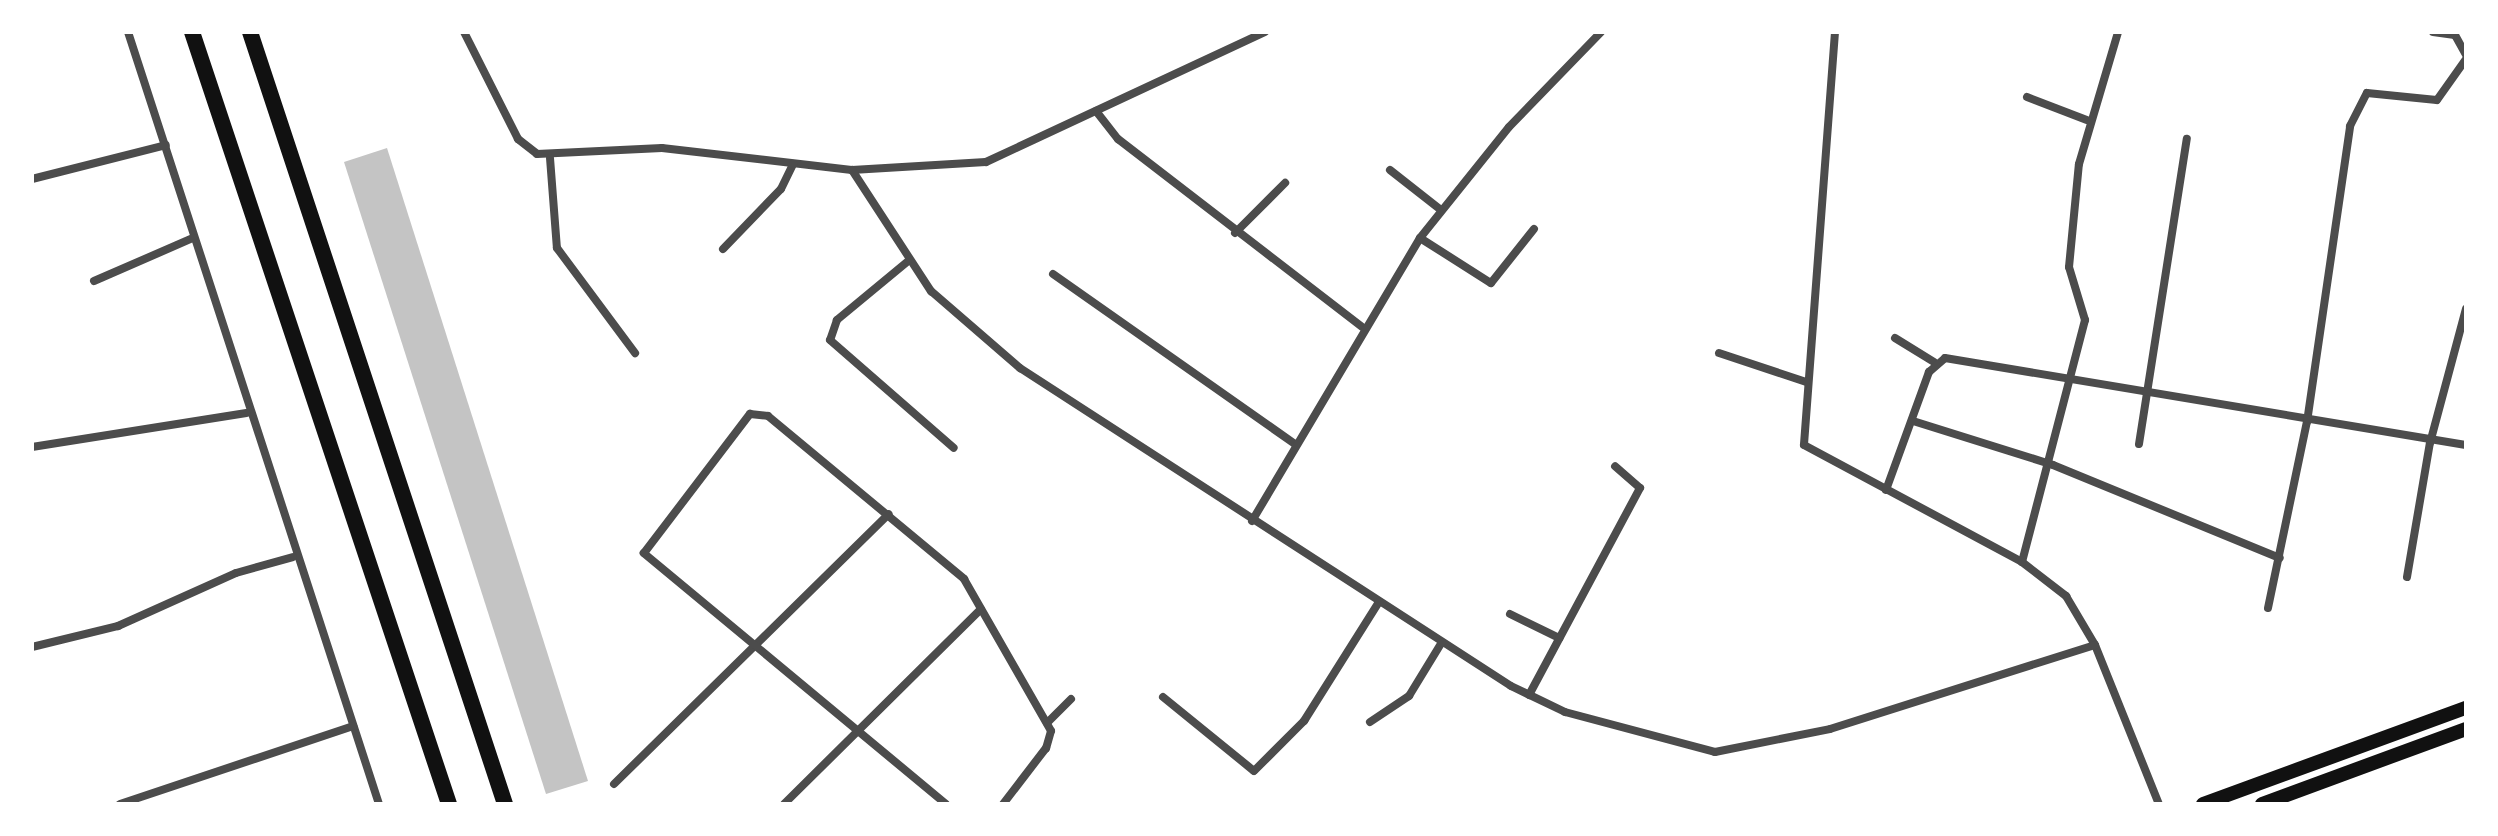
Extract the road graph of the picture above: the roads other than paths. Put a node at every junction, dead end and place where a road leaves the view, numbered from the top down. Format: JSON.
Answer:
{"nodes":[{"id":1,"x":128,"y":32,"type":"edge"},
{"id":2,"x":192,"y":32,"type":"edge"},
{"id":3,"x":250,"y":32,"type":"edge"},
{"id":4,"x":464,"y":32,"type":"edge"},
{"id":5,"x":1265,"y":32,"type":"edge"},
{"id":6,"x":1601,"y":32,"type":"edge"},
{"id":7,"x":1835,"y":32,"type":"edge"},
{"id":8,"x":2118,"y":32,"type":"edge"},
{"id":9,"x":2433,"y":32,"type":"edge"},
{"id":10,"x":2455,"y":34,"type":"edge"},
{"id":11,"x":2466,"y":57,"type":"edge"},
{"id":12,"x":2027,"y":97,"type":"dead end"},
{"id":13,"x":1096,"y":111,"type":"junction"},
{"id":14,"x":2087,"y":120,"type":"junction"},
{"id":15,"x":2187,"y":139,"type":"dead end"},
{"id":16,"x":166,"y":145,"type":"junction"},
{"id":17,"x":550,"y":158,"type":"junction"},
{"id":18,"x":793,"y":164,"type":"junction"},
{"id":19,"x":852,"y":170,"type":"junction"},
{"id":20,"x":1390,"y":170,"type":"dead end"},
{"id":21,"x":32,"y":179,"type":"edge"},
{"id":22,"x":1285,"y":183,"type":"dead end"},
{"id":23,"x":1441,"y":210,"type":"junction"},
{"id":24,"x":1534,"y":229,"type":"dead end"},
{"id":25,"x":1235,"y":233,"type":"junction"},
{"id":26,"x":193,"y":238,"type":"junction"},
{"id":27,"x":1420,"y":238,"type":"junction"},
{"id":28,"x":723,"y":249,"type":"dead end"},
{"id":29,"x":907,"y":262,"type":"junction"},
{"id":30,"x":1053,"y":274,"type":"dead end"},
{"id":31,"x":94,"y":281,"type":"dead end"},
{"id":32,"x":2466,"y":309,"type":"edge"},
{"id":33,"x":1362,"y":327,"type":"junction"},
{"id":34,"x":1895,"y":338,"type":"dead end"},
{"id":35,"x":635,"y":353,"type":"dead end"},
{"id":36,"x":1719,"y":353,"type":"dead end"},
{"id":37,"x":1934,"y":362,"type":"junction"},
{"id":38,"x":2073,"y":381,"type":"junction"},
{"id":39,"x":1806,"y":382,"type":"junction"},
{"id":40,"x":2146,"y":393,"type":"junction"},
{"id":41,"x":246,"y":413,"type":"junction"},
{"id":42,"x":1913,"y":421,"type":"junction"},
{"id":43,"x":2307,"y":422,"type":"junction"},
{"id":44,"x":2430,"y":443,"type":"junction"},
{"id":45,"x":2139,"y":444,"type":"dead end"},
{"id":46,"x":1296,"y":445,"type":"junction"},
{"id":47,"x":2466,"y":445,"type":"edge"},
{"id":48,"x":32,"y":447,"type":"edge"},
{"id":49,"x":954,"y":448,"type":"dead end"},
{"id":50,"x":2053,"y":465,"type":"junction"},
{"id":51,"x":1615,"y":466,"type":"dead end"},
{"id":52,"x":1886,"y":490,"type":"junction"},
{"id":53,"x":889,"y":514,"type":"junction"},
{"id":54,"x":1252,"y":521,"type":"junction"},
{"id":55,"x":293,"y":557,"type":"junction"},
{"id":56,"x":2280,"y":558,"type":"junction"},
{"id":57,"x":2022,"y":562,"type":"junction"},
{"id":58,"x":2407,"y":577,"type":"dead end"},
{"id":59,"x":1379,"y":602,"type":"junction"},
{"id":60,"x":2268,"y":608,"type":"dead end"},
{"id":61,"x":981,"y":609,"type":"junction"},
{"id":62,"x":1510,"y":614,"type":"dead end"},
{"id":63,"x":1559,"y":638,"type":"junction"},
{"id":64,"x":1442,"y":642,"type":"junction"},
{"id":65,"x":2095,"y":645,"type":"junction"},
{"id":66,"x":32,"y":647,"type":"edge"},
{"id":67,"x":758,"y":647,"type":"junction"},
{"id":68,"x":1529,"y":695,"type":"junction"},
{"id":69,"x":1163,"y":697,"type":"dead end"},
{"id":70,"x":1071,"y":699,"type":"dead end"},
{"id":71,"x":2466,"y":708,"type":"edge"},
{"id":72,"x":1370,"y":722,"type":"dead end"},
{"id":73,"x":1047,"y":723,"type":"junction"},
{"id":74,"x":353,"y":726,"type":"junction"},
{"id":75,"x":2466,"y":729,"type":"edge"},
{"id":76,"x":859,"y":733,"type":"junction"},
{"id":77,"x":614,"y":784,"type":"dead end"},
{"id":78,"x":120,"y":804,"type":"edge"},
{"id":79,"x":379,"y":804,"type":"edge"},
{"id":80,"x":449,"y":804,"type":"edge"},
{"id":81,"x":505,"y":804,"type":"edge"},
{"id":82,"x":784,"y":804,"type":"edge"},
{"id":83,"x":946,"y":804,"type":"edge"},
{"id":84,"x":1003,"y":804,"type":"edge"},
{"id":85,"x":2159,"y":804,"type":"edge"},
{"id":86,"x":2203,"y":804,"type":"edge"},
{"id":87,"x":2262,"y":804,"type":"edge"}],
"edges":[{"from":1,"to":16,"type":"street"},
{"from":2,"to":80,"type":"highway"},
{"from":3,"to":81,"type":"highway"},
{"from":4,"to":17,"type":"street"},
{"from":5,"to":13,"type":"street"},
{"from":6,"to":23,"type":"street"},
{"from":7,"to":39,"type":"street"},
{"from":8,"to":14,"type":"street"},
{"from":9,"to":10,"type":"street"},
{"from":10,"to":11,"type":"street"},
{"from":11,"to":43,"type":"street"},
{"from":12,"to":14,"type":"street"},
{"from":13,"to":19,"type":"street"},
{"from":13,"to":25,"type":"street"},
{"from":14,"to":38,"type":"street"},
{"from":15,"to":40,"type":"street"},
{"from":16,"to":21,"type":"street"},
{"from":16,"to":26,"type":"street"},
{"from":17,"to":18,"type":"street"},
{"from":17,"to":35,"type":"street"},
{"from":18,"to":19,"type":"street"},
{"from":18,"to":28,"type":"street"},
{"from":19,"to":29,"type":"street"},
{"from":20,"to":23,"type":"street"},
{"from":22,"to":25,"type":"street"},
{"from":23,"to":27,"type":"street"},
{"from":24,"to":27,"type":"street"},
{"from":25,"to":33,"type":"street"},
{"from":26,"to":31,"type":"street"},
{"from":26,"to":41,"type":"street"},
{"from":27,"to":33,"type":"street"},
{"from":29,"to":49,"type":"street"},
{"from":29,"to":54,"type":"street"},
{"from":30,"to":46,"type":"street"},
{"from":32,"to":44,"type":"street"},
{"from":33,"to":46,"type":"street"},
{"from":34,"to":37,"type":"street"},
{"from":36,"to":39,"type":"street"},
{"from":37,"to":38,"type":"street"},
{"from":37,"to":42,"type":"street"},
{"from":38,"to":40,"type":"street"},
{"from":38,"to":50,"type":"street"},
{"from":39,"to":52,"type":"street"},
{"from":40,"to":43,"type":"street"},
{"from":40,"to":45,"type":"street"},
{"from":41,"to":48,"type":"street"},
{"from":41,"to":55,"type":"street"},
{"from":42,"to":50,"type":"street"},
{"from":42,"to":52,"type":"street"},
{"from":43,"to":44,"type":"street"},
{"from":43,"to":56,"type":"street"},
{"from":44,"to":47,"type":"street"},
{"from":44,"to":58,"type":"street"},
{"from":46,"to":54,"type":"street"},
{"from":50,"to":56,"type":"street"},
{"from":50,"to":57,"type":"street"},
{"from":51,"to":63,"type":"street"},
{"from":52,"to":57,"type":"street"},
{"from":53,"to":61,"type":"street"},
{"from":53,"to":67,"type":"street"},
{"from":53,"to":67,"type":"street"},
{"from":54,"to":59,"type":"street"},
{"from":55,"to":66,"type":"street"},
{"from":55,"to":74,"type":"street"},
{"from":56,"to":60,"type":"street"},
{"from":57,"to":65,"type":"street"},
{"from":59,"to":64,"type":"street"},
{"from":59,"to":69,"type":"street"},
{"from":61,"to":73,"type":"street"},
{"from":61,"to":76,"type":"street"},
{"from":62,"to":63,"type":"street"},
{"from":63,"to":68,"type":"street"},
{"from":64,"to":68,"type":"street"},
{"from":64,"to":72,"type":"street"},
{"from":65,"to":68,"type":"street"},
{"from":65,"to":85,"type":"street"},
{"from":67,"to":76,"type":"street"},
{"from":67,"to":77,"type":"street"},
{"from":70,"to":73,"type":"street"},
{"from":71,"to":86,"type":"main road"},
{"from":73,"to":84,"type":"street"},
{"from":74,"to":78,"type":"street"},
{"from":74,"to":79,"type":"street"},
{"from":75,"to":87,"type":"main road"},
{"from":76,"to":82,"type":"street"},
{"from":76,"to":83,"type":"street"}]}
